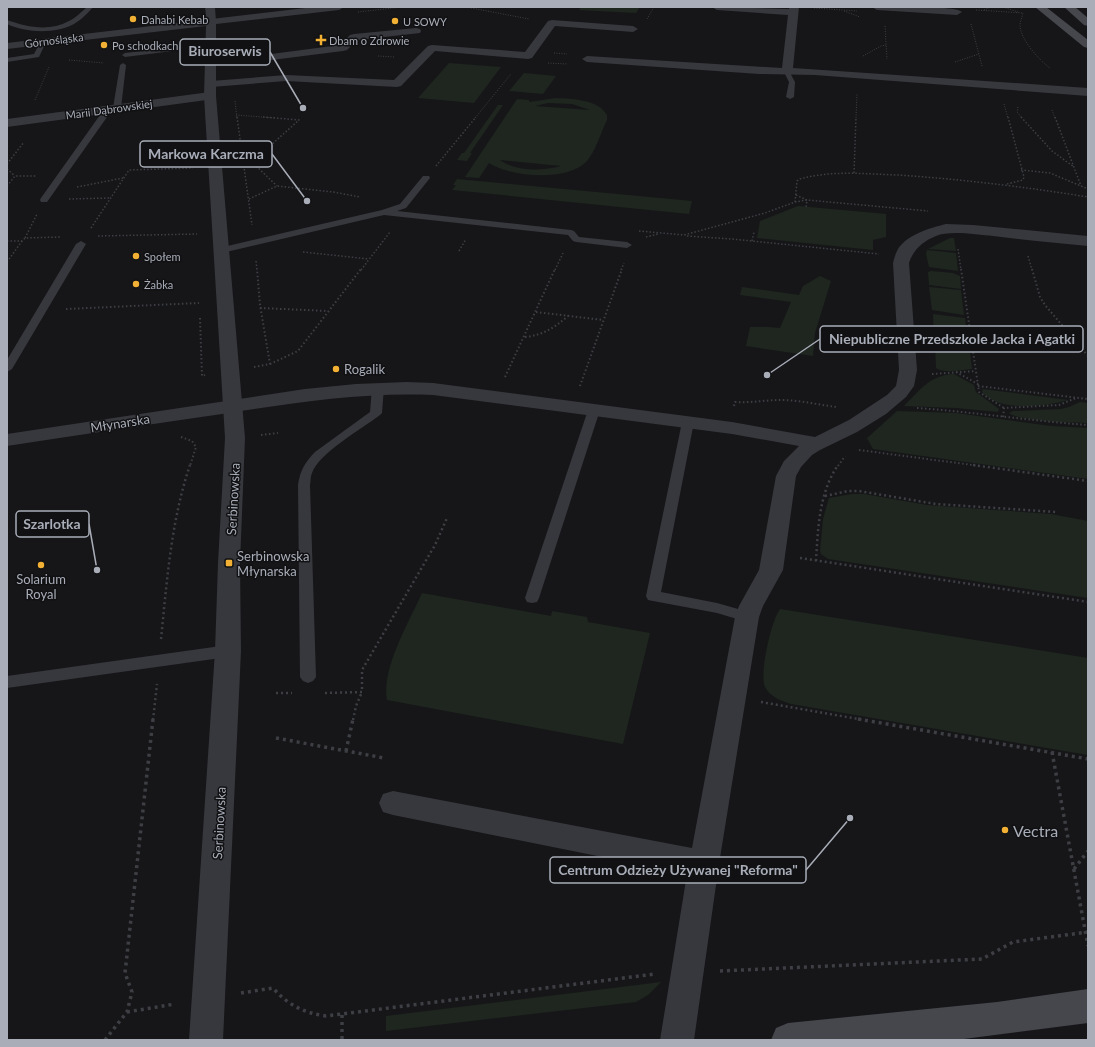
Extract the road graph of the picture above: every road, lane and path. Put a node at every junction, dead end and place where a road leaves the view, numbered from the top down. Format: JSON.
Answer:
{"nodes":[{"id":1,"x":90,"y":7,"type":"edge"},
{"id":2,"x":210,"y":7,"type":"edge"},
{"id":3,"x":339,"y":7,"type":"edge"},
{"id":4,"x":716,"y":7,"type":"edge"},
{"id":5,"x":877,"y":7,"type":"edge"},
{"id":6,"x":991,"y":7,"type":"edge"},
{"id":7,"x":1003,"y":7,"type":"edge"},
{"id":8,"x":1040,"y":7,"type":"edge"},
{"id":9,"x":1069,"y":7,"type":"edge"},
{"id":10,"x":794,"y":10,"type":"edge"},
{"id":11,"x":984,"y":11,"type":"dead end"},
{"id":12,"x":957,"y":12,"type":"dead end"},
{"id":13,"x":969,"y":18,"type":"dead end"},
{"id":14,"x":7,"y":22,"type":"edge"},
{"id":15,"x":211,"y":22,"type":"junction"},
{"id":16,"x":1088,"y":23,"type":"edge"},
{"id":17,"x":885,"y":26,"type":"dead end"},
{"id":18,"x":633,"y":29,"type":"dead end"},
{"id":19,"x":407,"y":41,"type":"dead end"},
{"id":20,"x":43,"y":42,"type":"junction"},
{"id":21,"x":211,"y":45,"type":"junction"},
{"id":22,"x":254,"y":45,"type":"dead end"},
{"id":23,"x":1088,"y":45,"type":"edge"},
{"id":24,"x":7,"y":46,"type":"edge"},
{"id":25,"x":418,"y":47,"type":"dead end"},
{"id":26,"x":432,"y":48,"type":"junction"},
{"id":27,"x":125,"y":55,"type":"dead end"},
{"id":28,"x":37,"y":56,"type":"junction"},
{"id":29,"x":528,"y":56,"type":"junction"},
{"id":30,"x":53,"y":58,"type":"junction"},
{"id":31,"x":256,"y":59,"type":"junction"},
{"id":32,"x":587,"y":59,"type":"dead end"},
{"id":33,"x":7,"y":60,"type":"edge"},
{"id":34,"x":123,"y":65,"type":"joint"},
{"id":35,"x":887,"y":65,"type":"dead end"},
{"id":36,"x":1052,"y":70,"type":"dead end"},
{"id":37,"x":787,"y":72,"type":"junction"},
{"id":38,"x":984,"y":72,"type":"dead end"},
{"id":39,"x":261,"y":79,"type":"junction"},
{"id":40,"x":211,"y":90,"type":"junction"},
{"id":41,"x":857,"y":90,"type":"dead end"},
{"id":42,"x":1088,"y":92,"type":"edge"},
{"id":43,"x":790,"y":97,"type":"dead end"},
{"id":44,"x":1003,"y":102,"type":"dead end"},
{"id":45,"x":1019,"y":104,"type":"dead end"},
{"id":46,"x":1050,"y":106,"type":"dead end"},
{"id":47,"x":112,"y":109,"type":"junction"},
{"id":48,"x":236,"y":114,"type":"dead end"},
{"id":49,"x":27,"y":120,"type":"junction"},
{"id":50,"x":7,"y":123,"type":"edge"},
{"id":51,"x":242,"y":148,"type":"dead end"},
{"id":52,"x":265,"y":151,"type":"junction"},
{"id":53,"x":1074,"y":167,"type":"junction"},
{"id":54,"x":193,"y":168,"type":"dead end"},
{"id":55,"x":7,"y":169,"type":"edge"},
{"id":56,"x":1021,"y":170,"type":"junction"},
{"id":57,"x":854,"y":173,"type":"junction"},
{"id":58,"x":62,"y":175,"type":"junction"},
{"id":59,"x":15,"y":176,"type":"junction"},
{"id":60,"x":124,"y":178,"type":"junction"},
{"id":61,"x":426,"y":178,"type":"joint"},
{"id":62,"x":7,"y":181,"type":"edge"},
{"id":63,"x":11,"y":181,"type":"junction"},
{"id":64,"x":1004,"y":184,"type":"junction"},
{"id":65,"x":7,"y":186,"type":"edge"},
{"id":66,"x":278,"y":186,"type":"junction"},
{"id":67,"x":1081,"y":186,"type":"junction"},
{"id":68,"x":1088,"y":189,"type":"edge"},
{"id":69,"x":49,"y":193,"type":"junction"},
{"id":70,"x":796,"y":195,"type":"junction"},
{"id":71,"x":1088,"y":197,"type":"edge"},
{"id":72,"x":111,"y":198,"type":"junction"},
{"id":73,"x":249,"y":198,"type":"dead end"},
{"id":74,"x":44,"y":200,"type":"junction"},
{"id":75,"x":807,"y":200,"type":"junction"},
{"id":76,"x":795,"y":202,"type":"junction"},
{"id":77,"x":806,"y":207,"type":"dead end"},
{"id":78,"x":404,"y":210,"type":"junction"},
{"id":79,"x":932,"y":211,"type":"dead end"},
{"id":80,"x":956,"y":229,"type":"junction"},
{"id":81,"x":638,"y":230,"type":"dead end"},
{"id":82,"x":754,"y":232,"type":"dead end"},
{"id":83,"x":662,"y":233,"type":"junction"},
{"id":84,"x":1022,"y":234,"type":"junction"},
{"id":85,"x":684,"y":235,"type":"junction"},
{"id":86,"x":25,"y":238,"type":"junction"},
{"id":87,"x":576,"y":239,"type":"junction"},
{"id":88,"x":639,"y":239,"type":"dead end"},
{"id":89,"x":83,"y":240,"type":"junction"},
{"id":90,"x":7,"y":241,"type":"edge"},
{"id":91,"x":22,"y":241,"type":"junction"},
{"id":92,"x":197,"y":241,"type":"dead end"},
{"id":93,"x":752,"y":241,"type":"junction"},
{"id":94,"x":1088,"y":241,"type":"edge"},
{"id":95,"x":254,"y":242,"type":"junction"},
{"id":96,"x":627,"y":245,"type":"dead end"},
{"id":97,"x":222,"y":250,"type":"junction"},
{"id":98,"x":301,"y":252,"type":"dead end"},
{"id":99,"x":626,"y":256,"type":"dead end"},
{"id":100,"x":903,"y":256,"type":"junction"},
{"id":101,"x":370,"y":259,"type":"junction"},
{"id":102,"x":7,"y":262,"type":"edge"},
{"id":103,"x":260,"y":308,"type":"junction"},
{"id":104,"x":199,"y":310,"type":"dead end"},
{"id":105,"x":41,"y":311,"type":"junction"},
{"id":106,"x":329,"y":311,"type":"junction"},
{"id":107,"x":536,"y":312,"type":"junction"},
{"id":108,"x":568,"y":316,"type":"junction"},
{"id":109,"x":200,"y":318,"type":"dead end"},
{"id":110,"x":603,"y":320,"type":"junction"},
{"id":111,"x":524,"y":337,"type":"junction"},
{"id":112,"x":906,"y":337,"type":"junction"},
{"id":113,"x":972,"y":344,"type":"junction"},
{"id":114,"x":1088,"y":356,"type":"edge"},
{"id":115,"x":270,"y":364,"type":"junction"},
{"id":116,"x":932,"y":368,"type":"dead end"},
{"id":117,"x":7,"y":369,"type":"edge"},
{"id":118,"x":231,"y":371,"type":"junction"},
{"id":119,"x":976,"y":371,"type":"junction"},
{"id":120,"x":956,"y":372,"type":"junction"},
{"id":121,"x":978,"y":385,"type":"junction"},
{"id":122,"x":378,"y":387,"type":"junction"},
{"id":123,"x":496,"y":397,"type":"junction"},
{"id":124,"x":1076,"y":398,"type":"junction"},
{"id":125,"x":1088,"y":399,"type":"edge"},
{"id":126,"x":234,"y":406,"type":"junction"},
{"id":127,"x":882,"y":406,"type":"junction"},
{"id":128,"x":571,"y":407,"type":"junction"},
{"id":129,"x":838,"y":407,"type":"dead end"},
{"id":130,"x":1004,"y":408,"type":"junction"},
{"id":131,"x":734,"y":409,"type":"dead end"},
{"id":132,"x":594,"y":410,"type":"junction"},
{"id":133,"x":172,"y":415,"type":"junction"},
{"id":134,"x":1003,"y":416,"type":"junction"},
{"id":135,"x":688,"y":422,"type":"junction"},
{"id":136,"x":1088,"y":425,"type":"edge"},
{"id":137,"x":7,"y":440,"type":"edge"},
{"id":138,"x":817,"y":443,"type":"junction"},
{"id":139,"x":851,"y":449,"type":"junction"},
{"id":140,"x":1088,"y":481,"type":"edge"},
{"id":141,"x":824,"y":496,"type":"junction"},
{"id":142,"x":1056,"y":512,"type":"dead end"},
{"id":143,"x":447,"y":518,"type":"dead end"},
{"id":144,"x":774,"y":554,"type":"junction"},
{"id":145,"x":816,"y":561,"type":"junction"},
{"id":146,"x":532,"y":598,"type":"dead end"},
{"id":147,"x":1088,"y":602,"type":"edge"},
{"id":148,"x":747,"y":617,"type":"junction"},
{"id":149,"x":228,"y":651,"type":"junction"},
{"id":150,"x":159,"y":660,"type":"junction"},
{"id":151,"x":308,"y":677,"type":"dead end"},
{"id":152,"x":7,"y":682,"type":"edge"},
{"id":153,"x":323,"y":692,"type":"dead end"},
{"id":154,"x":362,"y":692,"type":"junction"},
{"id":155,"x":276,"y":693,"type":"dead end"},
{"id":156,"x":300,"y":693,"type":"dead end"},
{"id":157,"x":733,"y":697,"type":"junction"},
{"id":158,"x":276,"y":738,"type":"dead end"},
{"id":159,"x":346,"y":751,"type":"junction"},
{"id":160,"x":1052,"y":752,"type":"junction"},
{"id":161,"x":384,"y":758,"type":"dead end"},
{"id":162,"x":1088,"y":759,"type":"edge"},
{"id":163,"x":393,"y":803,"type":"dead end"},
{"id":164,"x":1088,"y":851,"type":"edge"},
{"id":165,"x":704,"y":864,"type":"junction"},
{"id":166,"x":1074,"y":869,"type":"junction"},
{"id":167,"x":1087,"y":932,"type":"edge"},
{"id":168,"x":1088,"y":946,"type":"edge"},
{"id":169,"x":687,"y":973,"type":"junction"},
{"id":170,"x":209,"y":999,"type":"junction"},
{"id":171,"x":1088,"y":1006,"type":"edge"},
{"id":172,"x":127,"y":1012,"type":"junction"},
{"id":173,"x":342,"y":1014,"type":"junction"},
{"id":174,"x":105,"y":1040,"type":"edge"},
{"id":175,"x":206,"y":1040,"type":"edge"},
{"id":176,"x":342,"y":1040,"type":"edge"},
{"id":177,"x":677,"y":1040,"type":"edge"},
{"id":178,"x":788,"y":1040,"type":"edge"}],
"edges":[{"from":1,"to":14,"type":"lane"},
{"from":2,"to":15,"type":"street","name":"Serbinowska"},
{"from":3,"to":15,"type":"street","name":"Górnośląska"},
{"from":4,"to":10,"type":"street"},
{"from":5,"to":12,"type":"street"},
{"from":6,"to":11,"type":"path"},
{"from":7,"to":36,"type":"path"},
{"from":8,"to":23,"type":"main road"},
{"from":9,"to":16,"type":"main road"},
{"from":10,"to":37,"type":"street"},
{"from":13,"to":38,"type":"path"},
{"from":15,"to":20,"type":"street","name":"Górnośląska"},
{"from":15,"to":21,"type":"street","name":"Serbinowska"},
{"from":17,"to":35,"type":"path"},
{"from":18,"to":29,"type":"street"},
{"from":19,"to":31,"type":"street"},
{"from":20,"to":24,"type":"street","name":"Górnośląska"},
{"from":20,"to":28,"type":"lane"},
{"from":21,"to":27,"type":"lane"},
{"from":21,"to":40,"type":"street","name":"Serbinowska"},
{"from":22,"to":31,"type":"street"},
{"from":25,"to":26,"type":"street"},
{"from":26,"to":29,"type":"street"},
{"from":26,"to":39,"type":"street","name":"Marii Dąbrowskiej"},
{"from":28,"to":30,"type":"path"},
{"from":28,"to":33,"type":"lane"},
{"from":29,"to":61,"type":"path"},
{"from":30,"to":34,"type":"path"},
{"from":30,"to":49,"type":"path"},
{"from":31,"to":39,"type":"street"},
{"from":32,"to":37,"type":"street"},
{"from":34,"to":47,"type":"lane"},
{"from":37,"to":42,"type":"street"},
{"from":37,"to":43,"type":"lane"},
{"from":39,"to":40,"type":"street","name":"Marii Dąbrowskiej"},
{"from":40,"to":47,"type":"street","name":"Marii Dąbrowskiej"},
{"from":40,"to":97,"type":"street","name":"Serbinowska"},
{"from":41,"to":57,"type":"path"},
{"from":44,"to":56,"type":"path"},
{"from":45,"to":53,"type":"path"},
{"from":46,"to":53,"type":"path"},
{"from":47,"to":49,"type":"street","name":"Marii Dąbrowskiej"},
{"from":47,"to":58,"type":"lane"},
{"from":48,"to":52,"type":"path"},
{"from":49,"to":50,"type":"street","name":"Marii Dąbrowskiej"},
{"from":51,"to":52,"type":"path"},
{"from":52,"to":66,"type":"path"},
{"from":53,"to":67,"type":"path"},
{"from":54,"to":60,"type":"path"},
{"from":55,"to":59,"type":"path"},
{"from":56,"to":64,"type":"path"},
{"from":56,"to":67,"type":"path"},
{"from":57,"to":64,"type":"path"},
{"from":57,"to":70,"type":"path"},
{"from":58,"to":59,"type":"path"},
{"from":58,"to":69,"type":"lane"},
{"from":59,"to":63,"type":"path"},
{"from":60,"to":69,"type":"path"},
{"from":60,"to":72,"type":"path"},
{"from":61,"to":78,"type":"lane"},
{"from":62,"to":63,"type":"path"},
{"from":63,"to":65,"type":"path"},
{"from":64,"to":71,"type":"path"},
{"from":66,"to":73,"type":"path"},
{"from":66,"to":78,"type":"path"},
{"from":67,"to":68,"type":"path"},
{"from":69,"to":74,"type":"lane"},
{"from":70,"to":75,"type":"path"},
{"from":70,"to":76,"type":"path"},
{"from":72,"to":74,"type":"path"},
{"from":72,"to":89,"type":"path"},
{"from":74,"to":86,"type":"path"},
{"from":75,"to":76,"type":"path"},
{"from":75,"to":77,"type":"path"},
{"from":75,"to":79,"type":"path"},
{"from":76,"to":85,"type":"path"},
{"from":78,"to":87,"type":"lane"},
{"from":78,"to":95,"type":"lane"},
{"from":78,"to":101,"type":"path"},
{"from":80,"to":84,"type":"street"},
{"from":80,"to":100,"type":"street"},
{"from":80,"to":113,"type":"path"},
{"from":81,"to":83,"type":"path"},
{"from":82,"to":93,"type":"path"},
{"from":83,"to":85,"type":"path"},
{"from":83,"to":88,"type":"path"},
{"from":84,"to":94,"type":"street"},
{"from":84,"to":114,"type":"path"},
{"from":85,"to":93,"type":"path"},
{"from":86,"to":89,"type":"path"},
{"from":86,"to":91,"type":"path"},
{"from":87,"to":96,"type":"lane"},
{"from":87,"to":107,"type":"path"},
{"from":89,"to":92,"type":"path"},
{"from":89,"to":105,"type":"lane"},
{"from":90,"to":91,"type":"path"},
{"from":91,"to":102,"type":"path"},
{"from":93,"to":100,"type":"path"},
{"from":95,"to":97,"type":"lane"},
{"from":95,"to":103,"type":"path"},
{"from":97,"to":118,"type":"street","name":"Serbinowska"},
{"from":98,"to":101,"type":"path"},
{"from":99,"to":110,"type":"path"},
{"from":100,"to":112,"type":"street"},
{"from":101,"to":106,"type":"path"},
{"from":103,"to":106,"type":"path"},
{"from":103,"to":115,"type":"path"},
{"from":104,"to":105,"type":"path"},
{"from":105,"to":117,"type":"lane"},
{"from":106,"to":115,"type":"path"},
{"from":107,"to":108,"type":"path"},
{"from":107,"to":111,"type":"path"},
{"from":108,"to":110,"type":"path"},
{"from":108,"to":111,"type":"path"},
{"from":109,"to":118,"type":"path"},
{"from":110,"to":128,"type":"path"},
{"from":111,"to":123,"type":"path"},
{"from":112,"to":113,"type":"path"},
{"from":112,"to":127,"type":"street"},
{"from":113,"to":119,"type":"path"},
{"from":115,"to":118,"type":"path"},
{"from":116,"to":120,"type":"path"},
{"from":118,"to":126,"type":"street","name":"Serbinowska"},
{"from":119,"to":120,"type":"path"},
{"from":119,"to":121,"type":"path"},
{"from":120,"to":121,"type":"path"},
{"from":121,"to":124,"type":"path"},
{"from":121,"to":130,"type":"path"},
{"from":122,"to":123,"type":"street","name":"Młynarska"},
{"from":122,"to":126,"type":"street","name":"Młynarska"},
{"from":122,"to":151,"type":"lane"},
{"from":123,"to":128,"type":"street","name":"Młynarska"},
{"from":124,"to":125,"type":"path"},
{"from":124,"to":130,"type":"path"},
{"from":126,"to":133,"type":"street","name":"Młynarska"},
{"from":126,"to":149,"type":"street","name":"Serbinowska"},
{"from":127,"to":134,"type":"path"},
{"from":127,"to":138,"type":"street"},
{"from":128,"to":132,"type":"street","name":"Młynarska"},
{"from":129,"to":131,"type":"path"},
{"from":130,"to":134,"type":"path"},
{"from":132,"to":135,"type":"street","name":"Młynarska"},
{"from":132,"to":146,"type":"lane"},
{"from":133,"to":137,"type":"street","name":"Młynarska"},
{"from":133,"to":150,"type":"path"},
{"from":134,"to":136,"type":"path"},
{"from":135,"to":138,"type":"street","name":"Młynarska"},
{"from":135,"to":148,"type":"lane"},
{"from":138,"to":139,"type":"path"},
{"from":138,"to":144,"type":"street"},
{"from":139,"to":140,"type":"path"},
{"from":139,"to":141,"type":"path"},
{"from":141,"to":142,"type":"path"},
{"from":141,"to":145,"type":"path"},
{"from":143,"to":154,"type":"path"},
{"from":144,"to":145,"type":"path"},
{"from":144,"to":148,"type":"street"},
{"from":145,"to":147,"type":"path"},
{"from":148,"to":157,"type":"street"},
{"from":149,"to":150,"type":"lane"},
{"from":149,"to":170,"type":"street","name":"Serbinowska"},
{"from":150,"to":152,"type":"lane"},
{"from":150,"to":172,"type":"path"},
{"from":153,"to":154,"type":"path"},
{"from":154,"to":159,"type":"path"},
{"from":155,"to":156,"type":"path"},
{"from":157,"to":160,"type":"path"},
{"from":157,"to":165,"type":"street"},
{"from":158,"to":159,"type":"path"},
{"from":159,"to":161,"type":"path"},
{"from":160,"to":162,"type":"path"},
{"from":160,"to":166,"type":"path"},
{"from":163,"to":165,"type":"street"},
{"from":164,"to":166,"type":"path"},
{"from":165,"to":169,"type":"street"},
{"from":166,"to":167,"type":"path"},
{"from":167,"to":168,"type":"path"},
{"from":167,"to":169,"type":"path"},
{"from":169,"to":173,"type":"path"},
{"from":169,"to":177,"type":"street"},
{"from":170,"to":172,"type":"path"},
{"from":170,"to":173,"type":"path"},
{"from":170,"to":175,"type":"street","name":"Serbinowska"},
{"from":171,"to":178,"type":"main road"},
{"from":172,"to":174,"type":"path"},
{"from":173,"to":176,"type":"path"}]}
